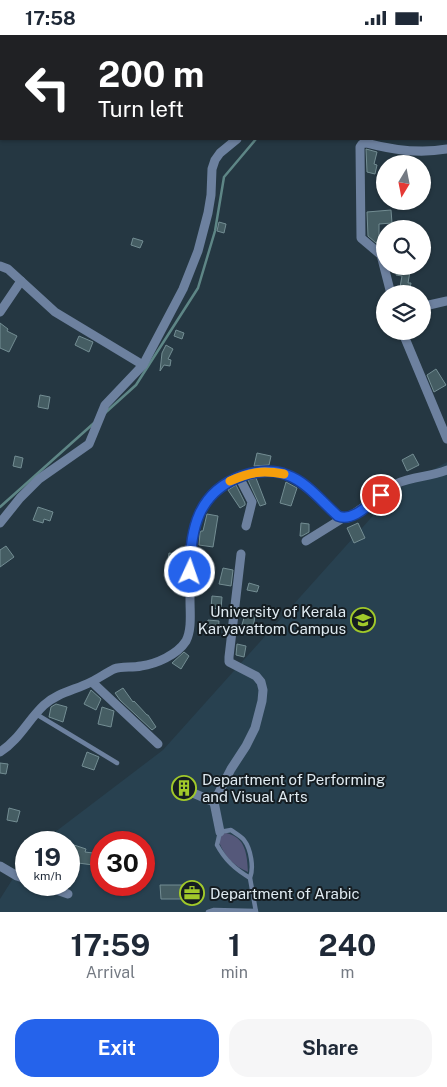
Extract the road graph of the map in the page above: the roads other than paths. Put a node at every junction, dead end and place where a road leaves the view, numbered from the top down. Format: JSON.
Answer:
{"nodes":[{"id":1,"x":236,"y":140,"type":"edge"},
{"id":2,"x":447,"y":149,"type":"edge"},
{"id":3,"x":0,"y":266,"type":"edge"},
{"id":4,"x":21,"y":281,"type":"junction"},
{"id":5,"x":389,"y":285,"type":"edge"},
{"id":6,"x":447,"y":301,"type":"edge"},
{"id":7,"x":431,"y":305,"type":"edge"},
{"id":8,"x":0,"y":312,"type":"edge"},
{"id":9,"x":406,"y":340,"type":"edge"},
{"id":10,"x":143,"y":365,"type":"junction"},
{"id":11,"x":447,"y":439,"type":"edge"},
{"id":12,"x":447,"y":470,"type":"edge"},
{"id":13,"x":239,"y":477,"type":"junction"},
{"id":14,"x":343,"y":518,"type":"junction"},
{"id":15,"x":0,"y":523,"type":"edge"},
{"id":16,"x":246,"y":526,"type":"dead end"},
{"id":17,"x":306,"y":541,"type":"dead end"},
{"id":18,"x":241,"y":554,"type":"dead end"},
{"id":19,"x":92,"y":682,"type":"junction"},
{"id":20,"x":36,"y":714,"type":"junction"},
{"id":21,"x":158,"y":744,"type":"dead end"},
{"id":22,"x":0,"y":752,"type":"edge"},
{"id":23,"x":117,"y":763,"type":"dead end"},
{"id":24,"x":193,"y":793,"type":"dead end"},
{"id":25,"x":214,"y":802,"type":"junction"},
{"id":26,"x":220,"y":832,"type":"junction"},
{"id":27,"x":0,"y":866,"type":"edge"},
{"id":28,"x":15,"y":875,"type":"edge"},
{"id":29,"x":250,"y":878,"type":"junction"},
{"id":30,"x":241,"y":911,"type":"edge"},
{"id":31,"x":256,"y":911,"type":"edge"},
{"id":32,"x":208,"y":912,"type":"edge"}],
"edges":[{"from":1,"to":10,"type":"street"},
{"from":2,"to":5,"type":"street"},
{"from":3,"to":4,"type":"street"},
{"from":4,"to":8,"type":"street"},
{"from":4,"to":10,"type":"street"},
{"from":6,"to":7,"type":"street"},
{"from":9,"to":11,"type":"street"},
{"from":10,"to":15,"type":"street"},
{"from":12,"to":14,"type":"street"},
{"from":13,"to":14,"type":"street"},
{"from":13,"to":16,"type":"street"},
{"from":13,"to":19,"type":"street"},
{"from":14,"to":17,"type":"street"},
{"from":18,"to":25,"type":"street"},
{"from":19,"to":20,"type":"street"},
{"from":19,"to":21,"type":"street"},
{"from":20,"to":22,"type":"street"},
{"from":20,"to":23,"type":"lane"},
{"from":24,"to":25,"type":"street"},
{"from":25,"to":26,"type":"street"},
{"from":26,"to":29,"type":"lane"},
{"from":26,"to":29,"type":"lane"},
{"from":27,"to":28,"type":"street"},
{"from":29,"to":31,"type":"lane"},
{"from":30,"to":31,"type":"lane"},
{"from":30,"to":32,"type":"lane"}]}
